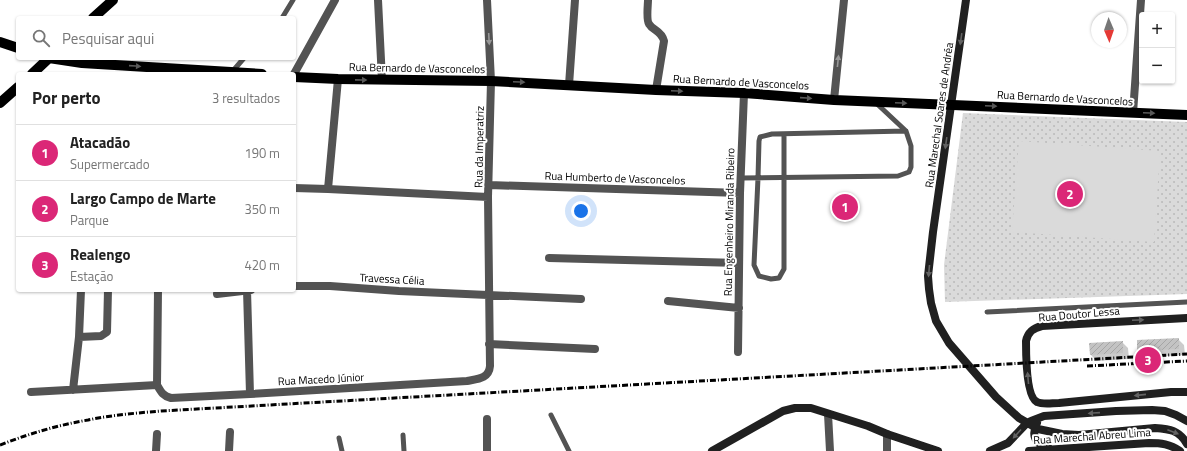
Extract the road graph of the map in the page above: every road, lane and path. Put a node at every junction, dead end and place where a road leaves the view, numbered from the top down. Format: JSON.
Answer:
{"nodes":[{"id":1,"x":113,"y":0,"type":"edge"},
{"id":2,"x":293,"y":0,"type":"edge"},
{"id":3,"x":335,"y":0,"type":"edge"},
{"id":4,"x":378,"y":0,"type":"edge"},
{"id":5,"x":487,"y":0,"type":"edge"},
{"id":6,"x":575,"y":0,"type":"edge"},
{"id":7,"x":648,"y":0,"type":"edge"},
{"id":8,"x":844,"y":0,"type":"edge"},
{"id":9,"x":966,"y":0,"type":"edge"},
{"id":10,"x":1141,"y":0,"type":"edge"},
{"id":11,"x":95,"y":16,"type":"edge"},
{"id":12,"x":283,"y":16,"type":"edge"},
{"id":13,"x":0,"y":42,"type":"edge"},
{"id":14,"x":16,"y":47,"type":"edge"},
{"id":15,"x":47,"y":60,"type":"edge"},
{"id":16,"x":80,"y":60,"type":"edge"},
{"id":17,"x":242,"y":60,"type":"edge"},
{"id":18,"x":158,"y":71,"type":"edge"},
{"id":19,"x":34,"y":72,"type":"edge"},
{"id":20,"x":232,"y":72,"type":"joint"},
{"id":21,"x":296,"y":72,"type":"edge"},
{"id":22,"x":296,"y":75,"type":"edge"},
{"id":23,"x":338,"y":79,"type":"junction"},
{"id":24,"x":382,"y":80,"type":"junction"},
{"id":25,"x":491,"y":81,"type":"junction"},
{"id":26,"x":569,"y":85,"type":"junction"},
{"id":27,"x":16,"y":89,"type":"edge"},
{"id":28,"x":656,"y":90,"type":"junction"},
{"id":29,"x":744,"y":93,"type":"junction"},
{"id":30,"x":834,"y":100,"type":"junction"},
{"id":31,"x":874,"y":102,"type":"junction"},
{"id":32,"x":0,"y":103,"type":"edge"},
{"id":33,"x":952,"y":104,"type":"junction"},
{"id":34,"x":1133,"y":113,"type":"junction"},
{"id":35,"x":1187,"y":115,"type":"edge"},
{"id":36,"x":906,"y":131,"type":"junction"},
{"id":37,"x":784,"y":134,"type":"junction"},
{"id":38,"x":740,"y":178,"type":"junction"},
{"id":39,"x":758,"y":178,"type":"junction"},
{"id":40,"x":784,"y":178,"type":"junction"},
{"id":41,"x":489,"y":185,"type":"junction"},
{"id":42,"x":296,"y":188,"type":"edge"},
{"id":43,"x":328,"y":189,"type":"junction"},
{"id":44,"x":740,"y":193,"type":"junction"},
{"id":45,"x":488,"y":197,"type":"junction"},
{"id":46,"x":549,"y":258,"type":"dead end"},
{"id":47,"x":739,"y":263,"type":"junction"},
{"id":48,"x":296,"y":286,"type":"edge"},
{"id":49,"x":81,"y":292,"type":"edge"},
{"id":50,"x":108,"y":292,"type":"edge"},
{"id":51,"x":158,"y":292,"type":"edge"},
{"id":52,"x":232,"y":292,"type":"edge"},
{"id":53,"x":247,"y":292,"type":"edge"},
{"id":54,"x":217,"y":294,"type":"dead end"},
{"id":55,"x":489,"y":294,"type":"junction"},
{"id":56,"x":581,"y":299,"type":"dead end"},
{"id":57,"x":668,"y":301,"type":"dead end"},
{"id":58,"x":1187,"y":302,"type":"edge"},
{"id":59,"x":739,"y":308,"type":"junction"},
{"id":60,"x":987,"y":312,"type":"dead end"},
{"id":61,"x":1186,"y":318,"type":"edge"},
{"id":62,"x":79,"y":337,"type":"junction"},
{"id":63,"x":490,"y":344,"type":"junction"},
{"id":64,"x":595,"y":349,"type":"dead end"},
{"id":65,"x":738,"y":352,"type":"dead end"},
{"id":66,"x":489,"y":372,"type":"joint"},
{"id":67,"x":157,"y":385,"type":"junction"},
{"id":68,"x":73,"y":390,"type":"junction"},
{"id":69,"x":30,"y":392,"type":"dead end"},
{"id":70,"x":1183,"y":392,"type":"edge"},
{"id":71,"x":250,"y":394,"type":"junction"},
{"id":72,"x":828,"y":414,"type":"junction"},
{"id":73,"x":551,"y":415,"type":"dead end"},
{"id":74,"x":1044,"y":416,"type":"junction"},
{"id":75,"x":488,"y":419,"type":"dead end"},
{"id":76,"x":1187,"y":421,"type":"edge"},
{"id":77,"x":230,"y":432,"type":"dead end"},
{"id":78,"x":157,"y":434,"type":"dead end"},
{"id":79,"x":887,"y":434,"type":"junction"},
{"id":80,"x":403,"y":436,"type":"dead end"},
{"id":81,"x":338,"y":438,"type":"dead end"},
{"id":82,"x":1187,"y":444,"type":"edge"},
{"id":83,"x":1055,"y":448,"type":"junction"},
{"id":84,"x":156,"y":451,"type":"edge"},
{"id":85,"x":229,"y":451,"type":"edge"},
{"id":86,"x":342,"y":451,"type":"edge"},
{"id":87,"x":404,"y":451,"type":"edge"},
{"id":88,"x":487,"y":451,"type":"edge"},
{"id":89,"x":569,"y":451,"type":"edge"},
{"id":90,"x":712,"y":451,"type":"edge"},
{"id":91,"x":830,"y":451,"type":"edge"},
{"id":92,"x":887,"y":451,"type":"edge"},
{"id":93,"x":938,"y":451,"type":"edge"},
{"id":94,"x":990,"y":451,"type":"edge"},
{"id":95,"x":1029,"y":451,"type":"edge"},
{"id":96,"x":1180,"y":451,"type":"edge"}],
"edges":[{"from":1,"to":11,"type":"main road"},
{"from":2,"to":12,"type":"lane"},
{"from":3,"to":21,"type":"street"},
{"from":4,"to":24,"type":"street"},
{"from":5,"to":25,"type":"street","name":"Rua da Imperatriz","one_way":true},
{"from":6,"to":26,"type":"street"},
{"from":7,"to":28,"type":"street"},
{"from":30,"to":8,"type":"street","one_way":true},
{"from":9,"to":33,"type":"main road","name":"Rua Marechal Soares de Andréa","one_way":true},
{"from":10,"to":34,"type":"street"},
{"from":13,"to":14,"type":"main road"},
{"from":15,"to":19,"type":"main road"},
{"from":16,"to":18,"type":"main road","one_way":true},
{"from":17,"to":20,"type":"lane"},
{"from":18,"to":20,"type":"main road"},
{"from":22,"to":23,"type":"main road","name":"Rua Bernardo de Vasconcelos"},
{"from":23,"to":24,"type":"main road","name":"Rua Bernardo de Vasconcelos","one_way":true},
{"from":23,"to":43,"type":"street"},
{"from":24,"to":25,"type":"main road","name":"Rua Bernardo de Vasconcelos"},
{"from":25,"to":26,"type":"main road","name":"Rua Bernardo de Vasconcelos","one_way":true},
{"from":25,"to":41,"type":"street","name":"Rua da Imperatriz"},
{"from":26,"to":28,"type":"main road","name":"Rua Bernardo de Vasconcelos"},
{"from":27,"to":32,"type":"main road"},
{"from":28,"to":29,"type":"main road","name":"Rua Bernardo de Vasconcelos","one_way":true},
{"from":29,"to":30,"type":"main road","name":"Rua Bernardo de Vasconcelos","one_way":true},
{"from":29,"to":38,"type":"street","name":"Rua Engenheiro Miranda Ribeiro"},
{"from":30,"to":31,"type":"main road","name":"Rua Bernardo de Vasconcelos"},
{"from":31,"to":33,"type":"main road","name":"Rua Bernardo de Vasconcelos","one_way":true},
{"from":31,"to":36,"type":"lane"},
{"from":33,"to":34,"type":"main road","name":"Rua Bernardo de Vasconcelos","one_way":true},
{"from":33,"to":82,"type":"main road","name":"Rua Marechal Soares de Andréa","one_way":true},
{"from":34,"to":35,"type":"main road","name":"Rua Bernardo de Vasconcelos","one_way":true},
{"from":36,"to":37,"type":"lane"},
{"from":36,"to":40,"type":"lane"},
{"from":37,"to":39,"type":"lane"},
{"from":37,"to":40,"type":"lane"},
{"from":38,"to":39,"type":"lane"},
{"from":38,"to":44,"type":"street","name":"Rua Engenheiro Miranda Ribeiro"},
{"from":39,"to":40,"type":"lane"},
{"from":39,"to":40,"type":"lane"},
{"from":41,"to":44,"type":"street","name":"Rua Humberto de Vasconcelos"},
{"from":41,"to":45,"type":"street","name":"Rua da Imperatriz"},
{"from":42,"to":43,"type":"street"},
{"from":43,"to":45,"type":"street"},
{"from":44,"to":47,"type":"street","name":"Rua Engenheiro Miranda Ribeiro"},
{"from":45,"to":55,"type":"street","name":"Rua da Imperatriz"},
{"from":46,"to":47,"type":"street"},
{"from":47,"to":59,"type":"street","name":"Rua Engenheiro Miranda Ribeiro"},
{"from":48,"to":55,"type":"street","name":"Travessa Célia"},
{"from":49,"to":62,"type":"street"},
{"from":50,"to":62,"type":"street"},
{"from":51,"to":67,"type":"street"},
{"from":52,"to":54,"type":"street"},
{"from":53,"to":71,"type":"street"},
{"from":55,"to":56,"type":"street"},
{"from":55,"to":63,"type":"street","name":"Rua da Imperatriz"},
{"from":57,"to":59,"type":"street"},
{"from":58,"to":60,"type":"lane"},
{"from":59,"to":65,"type":"street","name":"Rua Engenheiro Miranda Ribeiro"},
{"from":70,"to":61,"type":"main road","name":"Rua Doutor Lessa","one_way":true},
{"from":62,"to":68,"type":"street"},
{"from":63,"to":64,"type":"street"},
{"from":63,"to":66,"type":"street","name":"Rua da Imperatriz"},
{"from":66,"to":71,"type":"street","name":"Rua Macedo Júnior"},
{"from":67,"to":68,"type":"street"},
{"from":67,"to":71,"type":"street","name":"Rua Macedo Júnior"},
{"from":68,"to":69,"type":"street"},
{"from":72,"to":79,"type":"main road"},
{"from":72,"to":90,"type":"main road"},
{"from":72,"to":91,"type":"street"},
{"from":73,"to":89,"type":"lane"},
{"from":76,"to":74,"type":"main road","one_way":true},
{"from":74,"to":83,"type":"main road"},
{"from":74,"to":94,"type":"main road","one_way":true},
{"from":75,"to":88,"type":"street"},
{"from":77,"to":85,"type":"street"},
{"from":78,"to":84,"type":"street"},
{"from":79,"to":92,"type":"street"},
{"from":79,"to":93,"type":"main road"},
{"from":80,"to":87,"type":"lane"},
{"from":81,"to":86,"type":"lane"},
{"from":83,"to":95,"type":"main road","name":"Rua Marechal Abreu Lima"},
{"from":83,"to":96,"type":"main road","name":"Rua Marechal Abreu Lima"}]}
